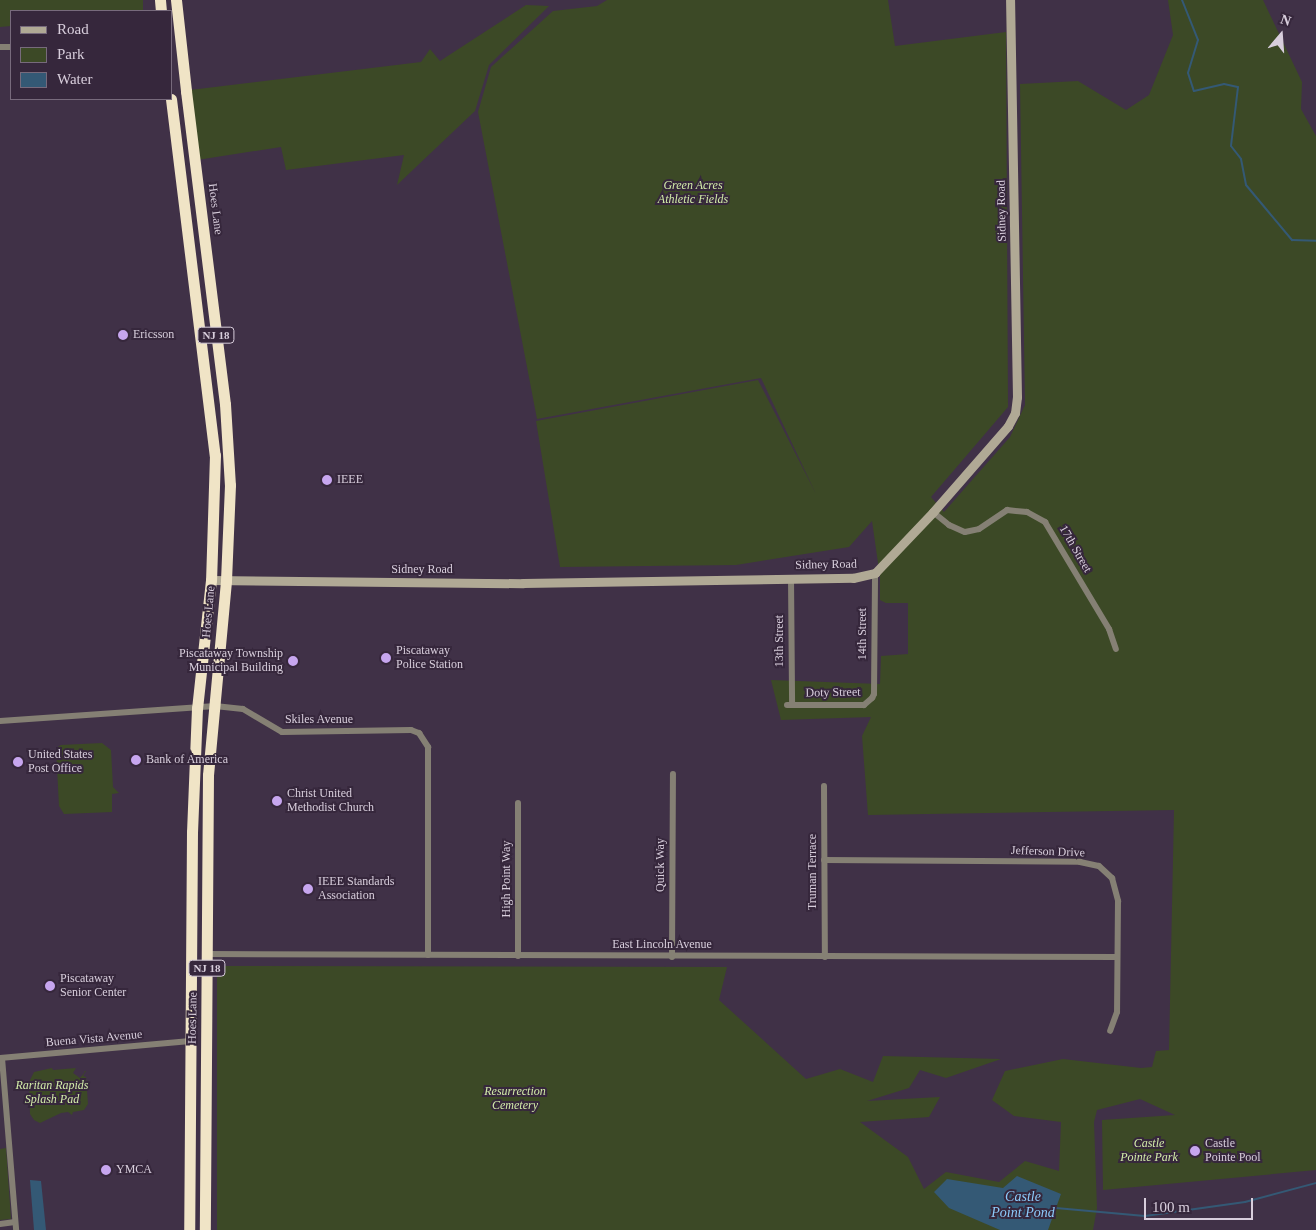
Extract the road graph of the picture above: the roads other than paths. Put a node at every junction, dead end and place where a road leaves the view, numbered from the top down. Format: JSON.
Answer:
{"nodes":[{"id":1,"x":176,"y":0,"type":"edge"},
{"id":2,"x":1010,"y":0,"type":"edge"},
{"id":3,"x":175,"y":35,"type":"edge"},
{"id":4,"x":171,"y":100,"type":"edge"},
{"id":5,"x":933,"y":512,"type":"junction"},
{"id":6,"x":874,"y":573,"type":"junction"},
{"id":7,"x":791,"y":578,"type":"junction"},
{"id":8,"x":211,"y":580,"type":"junction"},
{"id":9,"x":226,"y":581,"type":"junction"},
{"id":10,"x":1116,"y":649,"type":"dead end"},
{"id":11,"x":874,"y":694,"type":"joint"},
{"id":12,"x":789,"y":705,"type":"joint"},
{"id":13,"x":215,"y":706,"type":"junction"},
{"id":14,"x":197,"y":708,"type":"junction"},
{"id":15,"x":0,"y":721,"type":"edge"},
{"id":16,"x":673,"y":774,"type":"dead end"},
{"id":17,"x":824,"y":786,"type":"dead end"},
{"id":18,"x":518,"y":803,"type":"dead end"},
{"id":19,"x":824,"y":860,"type":"junction"},
{"id":20,"x":207,"y":954,"type":"junction"},
{"id":21,"x":428,"y":955,"type":"junction"},
{"id":22,"x":518,"y":956,"type":"junction"},
{"id":23,"x":672,"y":956,"type":"junction"},
{"id":24,"x":1117,"y":957,"type":"junction"},
{"id":25,"x":825,"y":958,"type":"junction"},
{"id":26,"x":1110,"y":1031,"type":"dead end"},
{"id":27,"x":190,"y":1041,"type":"junction"},
{"id":28,"x":1,"y":1058,"type":"edge"},
{"id":29,"x":8,"y":1141,"type":"junction"},
{"id":30,"x":0,"y":1142,"type":"edge"},
{"id":31,"x":15,"y":1222,"type":"junction"},
{"id":32,"x":0,"y":1224,"type":"edge"},
{"id":33,"x":16,"y":1230,"type":"edge"},
{"id":34,"x":189,"y":1230,"type":"edge"},
{"id":35,"x":204,"y":1230,"type":"edge"}],
"edges":[{"from":1,"to":3,"type":"highway","name":"Hoes Lane","number":"NJ 18"},
{"from":2,"to":5,"type":"street","name":"Sidney Road"},
{"from":3,"to":9,"type":"highway","name":"Hoes Lane","number":"NJ 18"},
{"from":4,"to":8,"type":"highway","name":"Hoes Lane","number":"NJ 18"},
{"from":5,"to":6,"type":"street","name":"Sidney Road"},
{"from":5,"to":10,"type":"street","name":"17th Street"},
{"from":6,"to":7,"type":"street","name":"Sidney Road"},
{"from":6,"to":11,"type":"street","name":"14th Street"},
{"from":7,"to":9,"type":"street","name":"Sidney Road"},
{"from":7,"to":12,"type":"street","name":"13th Street"},
{"from":8,"to":9,"type":"street","name":"Sidney Road"},
{"from":8,"to":14,"type":"highway","name":"Hoes Lane","number":"NJ 18"},
{"from":9,"to":13,"type":"highway","name":"Hoes Lane","number":"NJ 18"},
{"from":11,"to":12,"type":"street","name":"Doty Street"},
{"from":13,"to":14,"type":"street","name":"Skiles Avenue"},
{"from":13,"to":20,"type":"highway","name":"Hoes Lane","number":"NJ 18"},
{"from":13,"to":21,"type":"street","name":"Skiles Avenue"},
{"from":14,"to":15,"type":"street","name":"Skiles Avenue"},
{"from":14,"to":27,"type":"highway","name":"Hoes Lane","number":"NJ 18"},
{"from":16,"to":23,"type":"street","name":"Quick Way"},
{"from":17,"to":19,"type":"street","name":"Truman Terrace"},
{"from":18,"to":22,"type":"street","name":"High Point Way"},
{"from":19,"to":24,"type":"street","name":"Jefferson Drive"},
{"from":19,"to":25,"type":"street","name":"Truman Terrace"},
{"from":20,"to":21,"type":"street","name":"East Lincoln Avenue"},
{"from":20,"to":35,"type":"highway","name":"Hoes Lane","number":"NJ 18"},
{"from":21,"to":22,"type":"street","name":"East Lincoln Avenue"},
{"from":22,"to":23,"type":"street","name":"East Lincoln Avenue"},
{"from":23,"to":25,"type":"street","name":"East Lincoln Avenue"},
{"from":24,"to":25,"type":"street","name":"East Lincoln Avenue"},
{"from":24,"to":26,"type":"street","name":"Jefferson Drive"},
{"from":27,"to":28,"type":"street","name":"Buena Vista Avenue"},
{"from":27,"to":34,"type":"highway","name":"Hoes Lane","number":"NJ 18"},
{"from":28,"to":29,"type":"street"},
{"from":29,"to":30,"type":"street"},
{"from":29,"to":31,"type":"street"},
{"from":31,"to":32,"type":"street"},
{"from":31,"to":33,"type":"street"}]}
